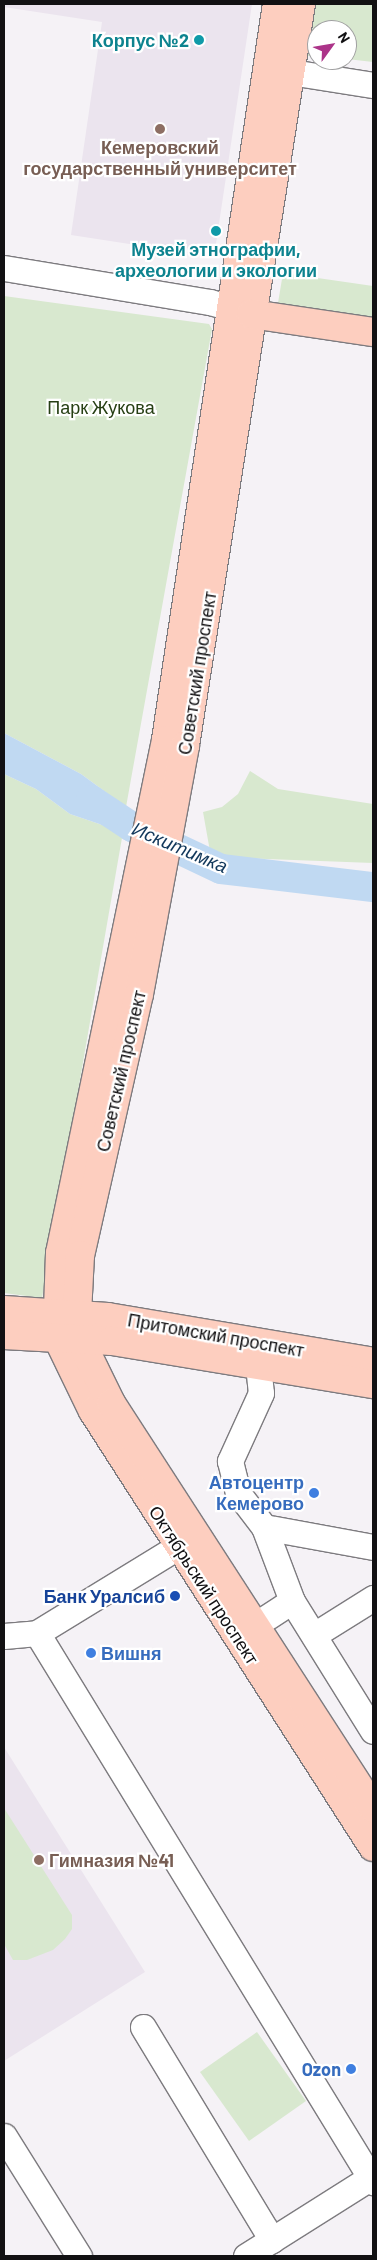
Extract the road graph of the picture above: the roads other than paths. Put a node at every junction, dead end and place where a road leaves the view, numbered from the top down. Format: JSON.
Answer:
{"nodes":[{"id":1,"x":277,"y":4,"type":"edge"},
{"id":2,"x":301,"y":4,"type":"edge"},
{"id":3,"x":291,"y":72,"type":"junction"},
{"id":4,"x":373,"y":85,"type":"edge"},
{"id":5,"x":4,"y":268,"type":"edge"},
{"id":6,"x":242,"y":311,"type":"junction"},
{"id":7,"x":373,"y":332,"type":"edge"},
{"id":8,"x":4,"y":1310,"type":"edge"},
{"id":9,"x":68,"y":1326,"type":"junction"},
{"id":10,"x":4,"y":1335,"type":"edge"},
{"id":11,"x":373,"y":1362,"type":"edge"},
{"id":12,"x":258,"y":1365,"type":"junction"},
{"id":13,"x":373,"y":1384,"type":"edge"},
{"id":14,"x":264,"y":1527,"type":"junction"},
{"id":15,"x":179,"y":1546,"type":"junction"},
{"id":16,"x":373,"y":1547,"type":"edge"},
{"id":17,"x":373,"y":1598,"type":"edge"},
{"id":18,"x":292,"y":1601,"type":"junction"},
{"id":19,"x":255,"y":1625,"type":"junction"},
{"id":20,"x":36,"y":1633,"type":"junction"},
{"id":21,"x":314,"y":1635,"type":"junction"},
{"id":22,"x":4,"y":1636,"type":"edge"},
{"id":23,"x":373,"y":1731,"type":"edge"},
{"id":24,"x":373,"y":1808,"type":"edge"},
{"id":25,"x":373,"y":1847,"type":"edge"},
{"id":26,"x":143,"y":2027,"type":"dead end"},
{"id":27,"x":4,"y":2136,"type":"edge"},
{"id":28,"x":372,"y":2180,"type":"edge"},
{"id":29,"x":272,"y":2240,"type":"junction"},
{"id":30,"x":79,"y":2256,"type":"edge"},
{"id":31,"x":246,"y":2256,"type":"edge"}],
"edges":[{"from":1,"to":6,"type":"main road","name":"Советский проспект"},
{"from":2,"to":3,"type":"main road","name":"Советский проспект"},
{"from":3,"to":4,"type":"street"},
{"from":3,"to":6,"type":"main road","name":"Советский проспект"},
{"from":5,"to":6,"type":"street"},
{"from":6,"to":7,"type":"main road"},
{"from":6,"to":9,"type":"main road","name":"Советский проспект"},
{"from":8,"to":9,"type":"main road"},
{"from":9,"to":10,"type":"main road"},
{"from":9,"to":11,"type":"main road","name":"Притомский проспект"},
{"from":9,"to":12,"type":"main road","name":"Притомский проспект"},
{"from":9,"to":15,"type":"main road","name":"Октябрьский проспект"},
{"from":9,"to":19,"type":"main road","name":"Октябрьский проспект"},
{"from":12,"to":13,"type":"main road","name":"Притомский проспект"},
{"from":12,"to":14,"type":"street"},
{"from":14,"to":16,"type":"street"},
{"from":14,"to":18,"type":"street"},
{"from":15,"to":20,"type":"street"},
{"from":15,"to":25,"type":"main road","name":"Октябрьский проспект"},
{"from":17,"to":21,"type":"street"},
{"from":18,"to":19,"type":"street"},
{"from":18,"to":21,"type":"street"},
{"from":19,"to":24,"type":"main road","name":"Октябрьский проспект"},
{"from":20,"to":22,"type":"street"},
{"from":20,"to":28,"type":"street"},
{"from":21,"to":23,"type":"street"},
{"from":26,"to":29,"type":"street"},
{"from":27,"to":30,"type":"street"},
{"from":28,"to":29,"type":"street"},
{"from":29,"to":31,"type":"street"}]}
